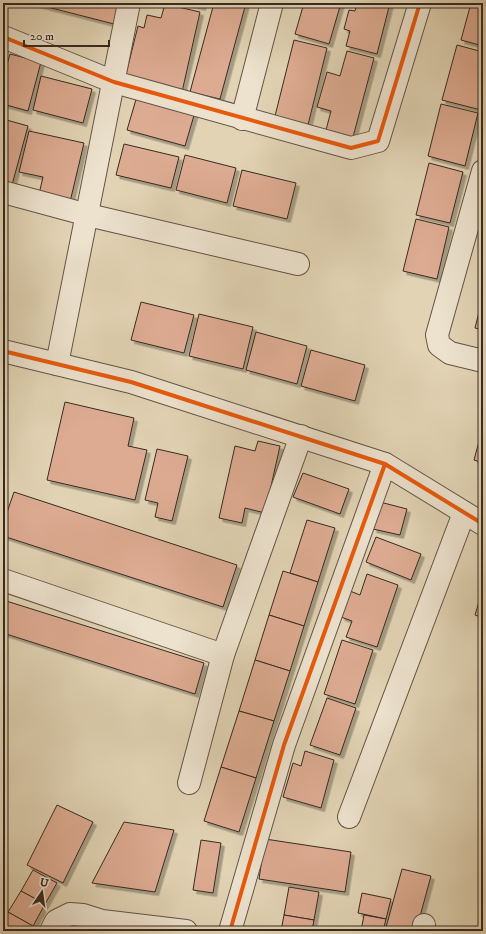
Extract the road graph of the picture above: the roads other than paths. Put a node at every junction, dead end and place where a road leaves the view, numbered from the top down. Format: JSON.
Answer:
{"nodes":[{"id":1,"x":129,"y":3,"type":"edge"},
{"id":2,"x":272,"y":3,"type":"edge"},
{"id":3,"x":420,"y":3,"type":"edge"},
{"id":4,"x":6,"y":38,"type":"dead end"},
{"id":5,"x":114,"y":82,"type":"junction"},
{"id":6,"x":242,"y":119,"type":"junction"},
{"id":7,"x":483,"y":171,"type":"edge"},
{"id":8,"x":3,"y":192,"type":"edge"},
{"id":9,"x":88,"y":215,"type":"junction"},
{"id":10,"x":298,"y":264,"type":"dead end"},
{"id":11,"x":3,"y":351,"type":"edge"},
{"id":12,"x":483,"y":361,"type":"edge"},
{"id":13,"x":57,"y":364,"type":"junction"},
{"id":14,"x":301,"y":436,"type":"junction"},
{"id":15,"x":385,"y":464,"type":"junction"},
{"id":16,"x":464,"y":513,"type":"junction"},
{"id":17,"x":483,"y":524,"type":"edge"},
{"id":18,"x":3,"y":580,"type":"edge"},
{"id":19,"x":223,"y":655,"type":"junction"},
{"id":20,"x":189,"y":783,"type":"dead end"},
{"id":21,"x":349,"y":817,"type":"dead end"},
{"id":22,"x":101,"y":926,"type":"edge"},
{"id":23,"x":51,"y":931,"type":"edge"},
{"id":24,"x":186,"y":931,"type":"edge"},
{"id":25,"x":230,"y":931,"type":"edge"}],
"edges":[{"from":1,"to":5,"type":"street"},
{"from":2,"to":6,"type":"street"},
{"from":3,"to":6,"type":"street"},
{"from":4,"to":5,"type":"street"},
{"from":5,"to":6,"type":"street"},
{"from":5,"to":9,"type":"street"},
{"from":7,"to":12,"type":"street"},
{"from":8,"to":9,"type":"street"},
{"from":9,"to":10,"type":"street"},
{"from":9,"to":13,"type":"street"},
{"from":11,"to":13,"type":"street"},
{"from":13,"to":14,"type":"street"},
{"from":14,"to":15,"type":"street"},
{"from":14,"to":19,"type":"street"},
{"from":15,"to":16,"type":"street"},
{"from":15,"to":25,"type":"street"},
{"from":16,"to":17,"type":"street"},
{"from":16,"to":21,"type":"street"},
{"from":18,"to":19,"type":"street"},
{"from":19,"to":20,"type":"street"},
{"from":22,"to":23,"type":"street"},
{"from":22,"to":24,"type":"street"}]}
